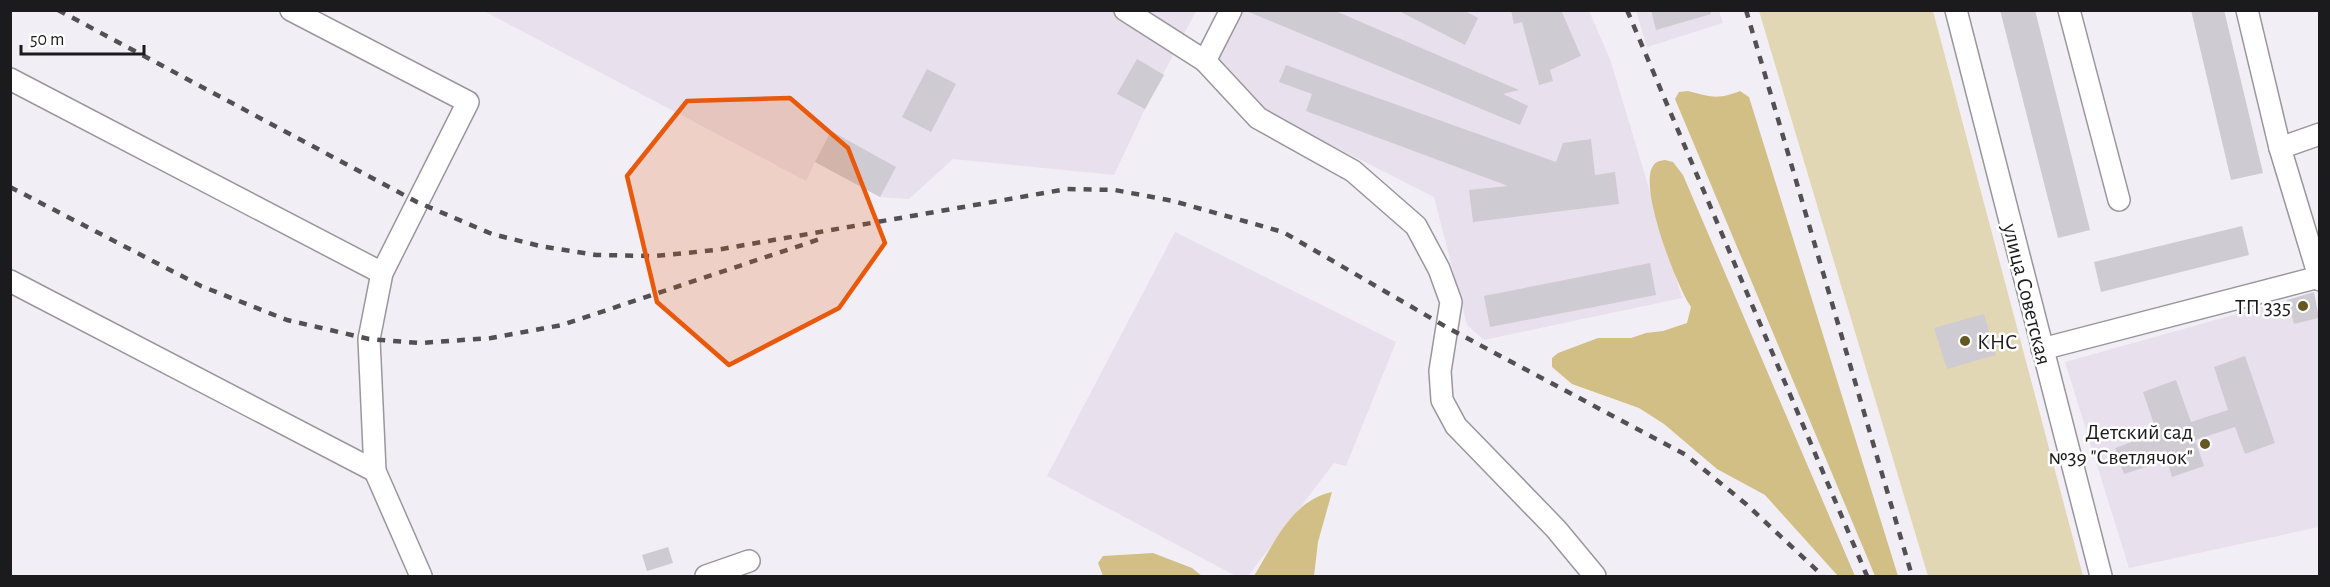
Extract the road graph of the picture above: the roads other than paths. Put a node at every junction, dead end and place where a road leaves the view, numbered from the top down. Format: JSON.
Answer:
{"nodes":[{"id":1,"x":291,"y":10,"type":"edge"},
{"id":2,"x":1125,"y":10,"type":"edge"},
{"id":3,"x":1231,"y":10,"type":"edge"},
{"id":4,"x":1956,"y":10,"type":"edge"},
{"id":5,"x":2069,"y":10,"type":"edge"},
{"id":6,"x":2247,"y":10,"type":"edge"},
{"id":7,"x":1205,"y":62,"type":"junction"},
{"id":8,"x":10,"y":79,"type":"edge"},
{"id":9,"x":2319,"y":134,"type":"edge"},
{"id":10,"x":2280,"y":148,"type":"junction"},
{"id":11,"x":2119,"y":200,"type":"dead end"},
{"id":12,"x":382,"y":273,"type":"junction"},
{"id":13,"x":2319,"y":279,"type":"edge"},
{"id":14,"x":10,"y":281,"type":"edge"},
{"id":15,"x":2042,"y":349,"type":"junction"},
{"id":16,"x":375,"y":471,"type":"junction"},
{"id":17,"x":748,"y":561,"type":"dead end"},
{"id":18,"x":421,"y":576,"type":"edge"},
{"id":19,"x":706,"y":576,"type":"edge"},
{"id":20,"x":1595,"y":576,"type":"edge"},
{"id":21,"x":2101,"y":576,"type":"edge"}],
"edges":[{"from":1,"to":12,"type":"street"},
{"from":2,"to":7,"type":"street"},
{"from":3,"to":7,"type":"street"},
{"from":4,"to":15,"type":"street","name":"улица Советская"},
{"from":5,"to":11,"type":"street"},
{"from":6,"to":10,"type":"street"},
{"from":7,"to":20,"type":"street"},
{"from":8,"to":12,"type":"street"},
{"from":9,"to":10,"type":"street"},
{"from":10,"to":13,"type":"street"},
{"from":12,"to":16,"type":"street"},
{"from":13,"to":15,"type":"street"},
{"from":14,"to":16,"type":"street"},
{"from":15,"to":21,"type":"street","name":"улица Советская"},
{"from":16,"to":18,"type":"street"},
{"from":17,"to":19,"type":"street"}]}
